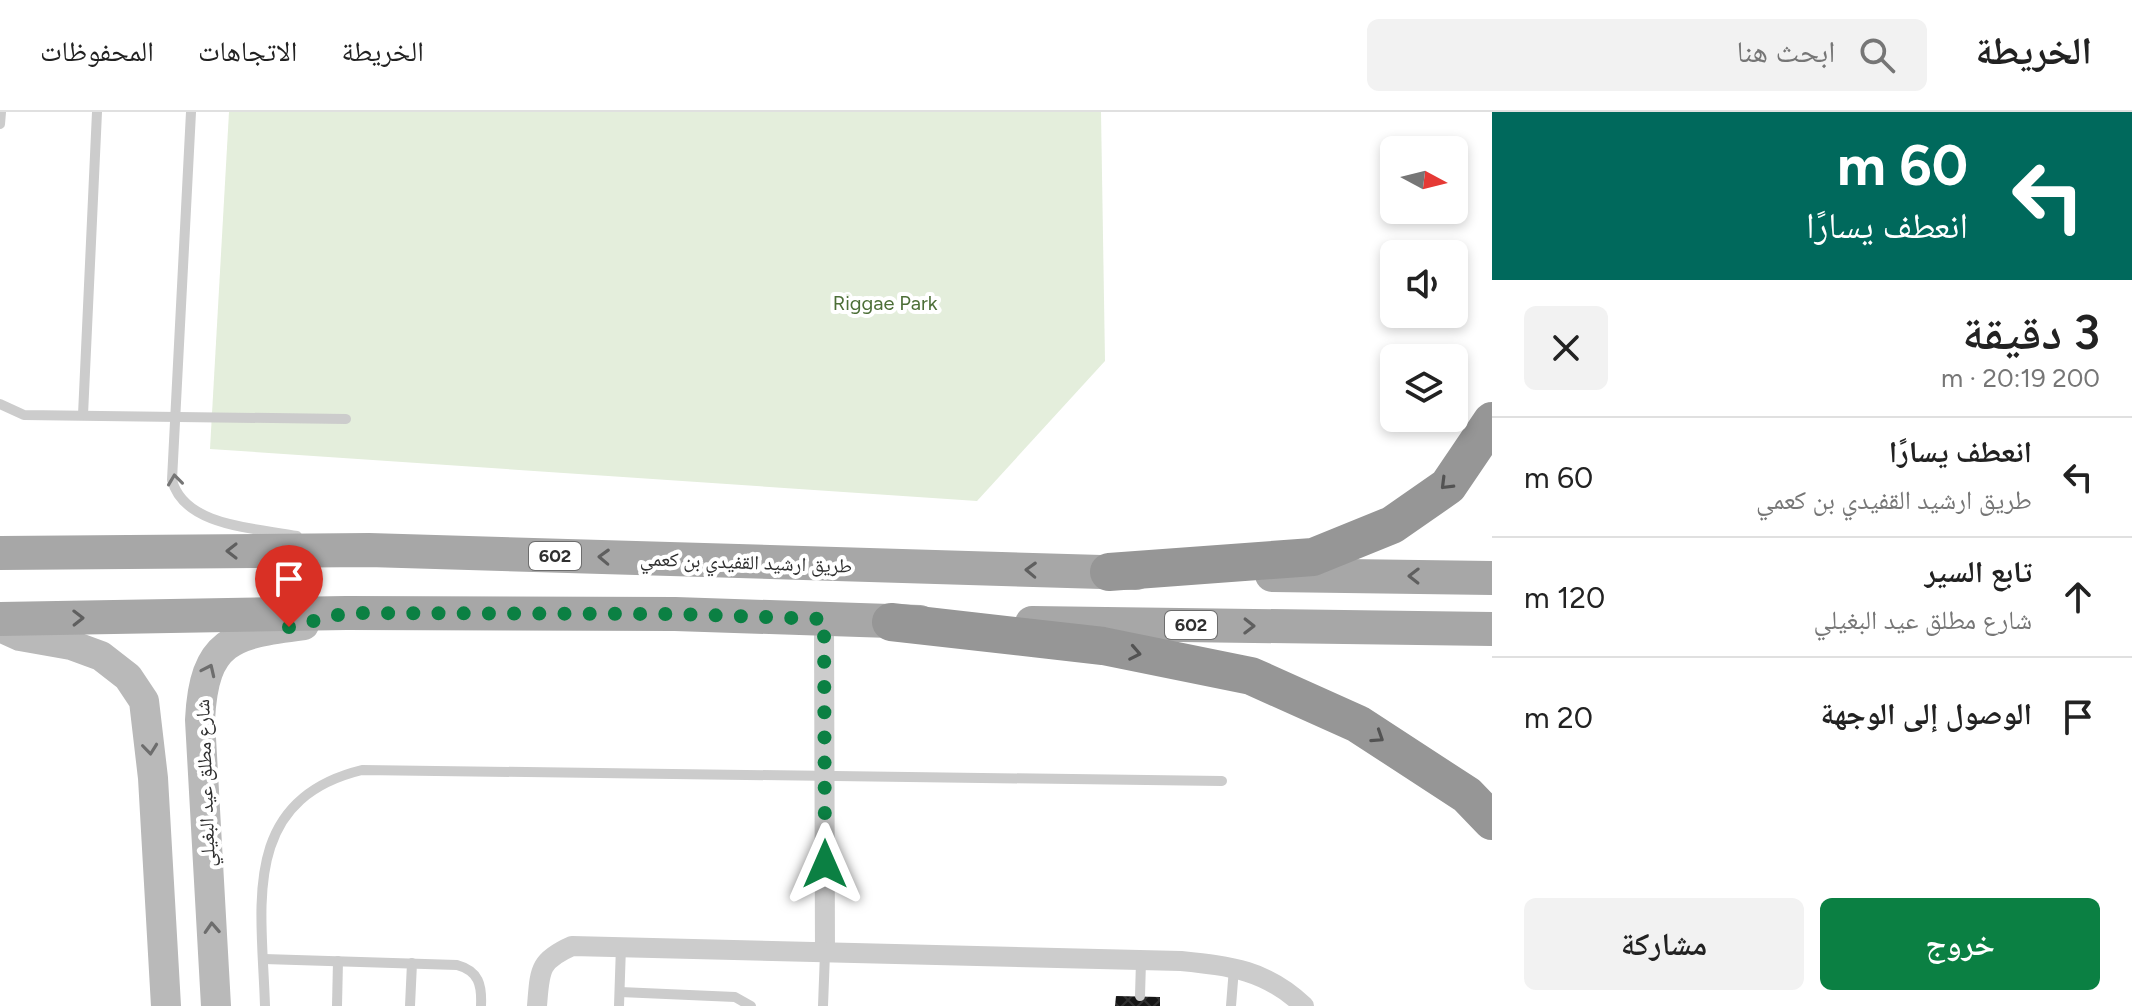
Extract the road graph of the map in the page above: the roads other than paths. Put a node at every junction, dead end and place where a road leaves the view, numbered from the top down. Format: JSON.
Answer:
{"nodes":[{"id":1,"x":1,"y":112,"type":"edge"},
{"id":2,"x":97,"y":112,"type":"edge"},
{"id":3,"x":191,"y":112,"type":"edge"},
{"id":4,"x":0,"y":124,"type":"edge"},
{"id":5,"x":0,"y":404,"type":"edge"},
{"id":6,"x":83,"y":415,"type":"junction"},
{"id":7,"x":175,"y":418,"type":"junction"},
{"id":8,"x":346,"y":419,"type":"dead end"},
{"id":9,"x":1492,"y":421,"type":"edge"},
{"id":10,"x":369,"y":550,"type":"junction"},
{"id":11,"x":0,"y":553,"type":"edge"},
{"id":12,"x":1109,"y":572,"type":"junction"},
{"id":13,"x":1492,"y":578,"type":"edge"},
{"id":14,"x":346,"y":613,"type":"junction"},
{"id":15,"x":0,"y":619,"type":"edge"},
{"id":16,"x":824,"y":619,"type":"junction"},
{"id":17,"x":891,"y":622,"type":"junction"},
{"id":18,"x":0,"y":627,"type":"edge"},
{"id":19,"x":1492,"y":629,"type":"edge"},
{"id":20,"x":824,"y":775,"type":"junction"},
{"id":21,"x":1222,"y":781,"type":"dead end"},
{"id":22,"x":1492,"y":821,"type":"edge"},
{"id":23,"x":621,"y":946,"type":"junction"},
{"id":24,"x":825,"y":953,"type":"junction"},
{"id":25,"x":264,"y":959,"type":"junction"},
{"id":26,"x":338,"y":961,"type":"junction"},
{"id":27,"x":1141,"y":961,"type":"junction"},
{"id":28,"x":412,"y":963,"type":"junction"},
{"id":29,"x":1234,"y":966,"type":"junction"},
{"id":30,"x":620,"y":992,"type":"junction"},
{"id":31,"x":1140,"y":996,"type":"dead end"},
{"id":32,"x":683,"y":1000,"type":"edge"},
{"id":33,"x":166,"y":1006,"type":"edge"},
{"id":34,"x":216,"y":1006,"type":"edge"},
{"id":35,"x":265,"y":1006,"type":"edge"},
{"id":36,"x":337,"y":1006,"type":"edge"},
{"id":37,"x":410,"y":1006,"type":"edge"},
{"id":38,"x":481,"y":1006,"type":"edge"},
{"id":39,"x":537,"y":1006,"type":"edge"},
{"id":40,"x":619,"y":1006,"type":"edge"},
{"id":41,"x":751,"y":1006,"type":"edge"},
{"id":42,"x":823,"y":1006,"type":"edge"},
{"id":43,"x":1231,"y":1006,"type":"edge"},
{"id":44,"x":1304,"y":1006,"type":"edge"}],
"edges":[{"from":1,"to":4,"type":"lane"},
{"from":2,"to":6,"type":"lane"},
{"from":3,"to":7,"type":"lane"},
{"from":5,"to":6,"type":"lane"},
{"from":6,"to":7,"type":"lane"},
{"from":7,"to":8,"type":"lane"},
{"from":10,"to":7,"type":"lane","one_way":true},
{"from":9,"to":12,"type":"highway","one_way":true},
{"from":10,"to":11,"type":"main road","name":"طريق ارشيد القفيدي بن كعمي","number":"602","one_way":true},
{"from":12,"to":10,"type":"main road","name":"طريق ارشيد القفيدي بن كعمي","number":"602","one_way":true},
{"from":13,"to":12,"type":"main road","name":"طريق ارشيد القفيدي بن كعمي","number":"602","one_way":true},
{"from":15,"to":14,"type":"main road","number":"602","one_way":true},
{"from":14,"to":16,"type":"main road","number":"602"},
{"from":34,"to":14,"type":"street","name":"شارع مطلق عيد البغيلي","one_way":true},
{"from":16,"to":17,"type":"main road","number":"602"},
{"from":16,"to":20,"type":"street"},
{"from":17,"to":19,"type":"main road","number":"602","one_way":true},
{"from":17,"to":22,"type":"highway","one_way":true},
{"from":18,"to":33,"type":"street","one_way":true},
{"from":20,"to":21,"type":"lane"},
{"from":20,"to":24,"type":"street"},
{"from":20,"to":25,"type":"lane"},
{"from":23,"to":24,"type":"street"},
{"from":23,"to":30,"type":"lane"},
{"from":23,"to":39,"type":"street"},
{"from":24,"to":27,"type":"street"},
{"from":24,"to":42,"type":"lane"},
{"from":25,"to":26,"type":"lane"},
{"from":25,"to":35,"type":"lane"},
{"from":26,"to":28,"type":"lane"},
{"from":26,"to":36,"type":"lane"},
{"from":27,"to":29,"type":"street"},
{"from":27,"to":31,"type":"lane"},
{"from":28,"to":37,"type":"lane"},
{"from":28,"to":38,"type":"lane"},
{"from":29,"to":43,"type":"lane"},
{"from":29,"to":44,"type":"street"},
{"from":30,"to":32,"type":"lane"},
{"from":30,"to":40,"type":"lane"},
{"from":32,"to":41,"type":"lane"}]}
